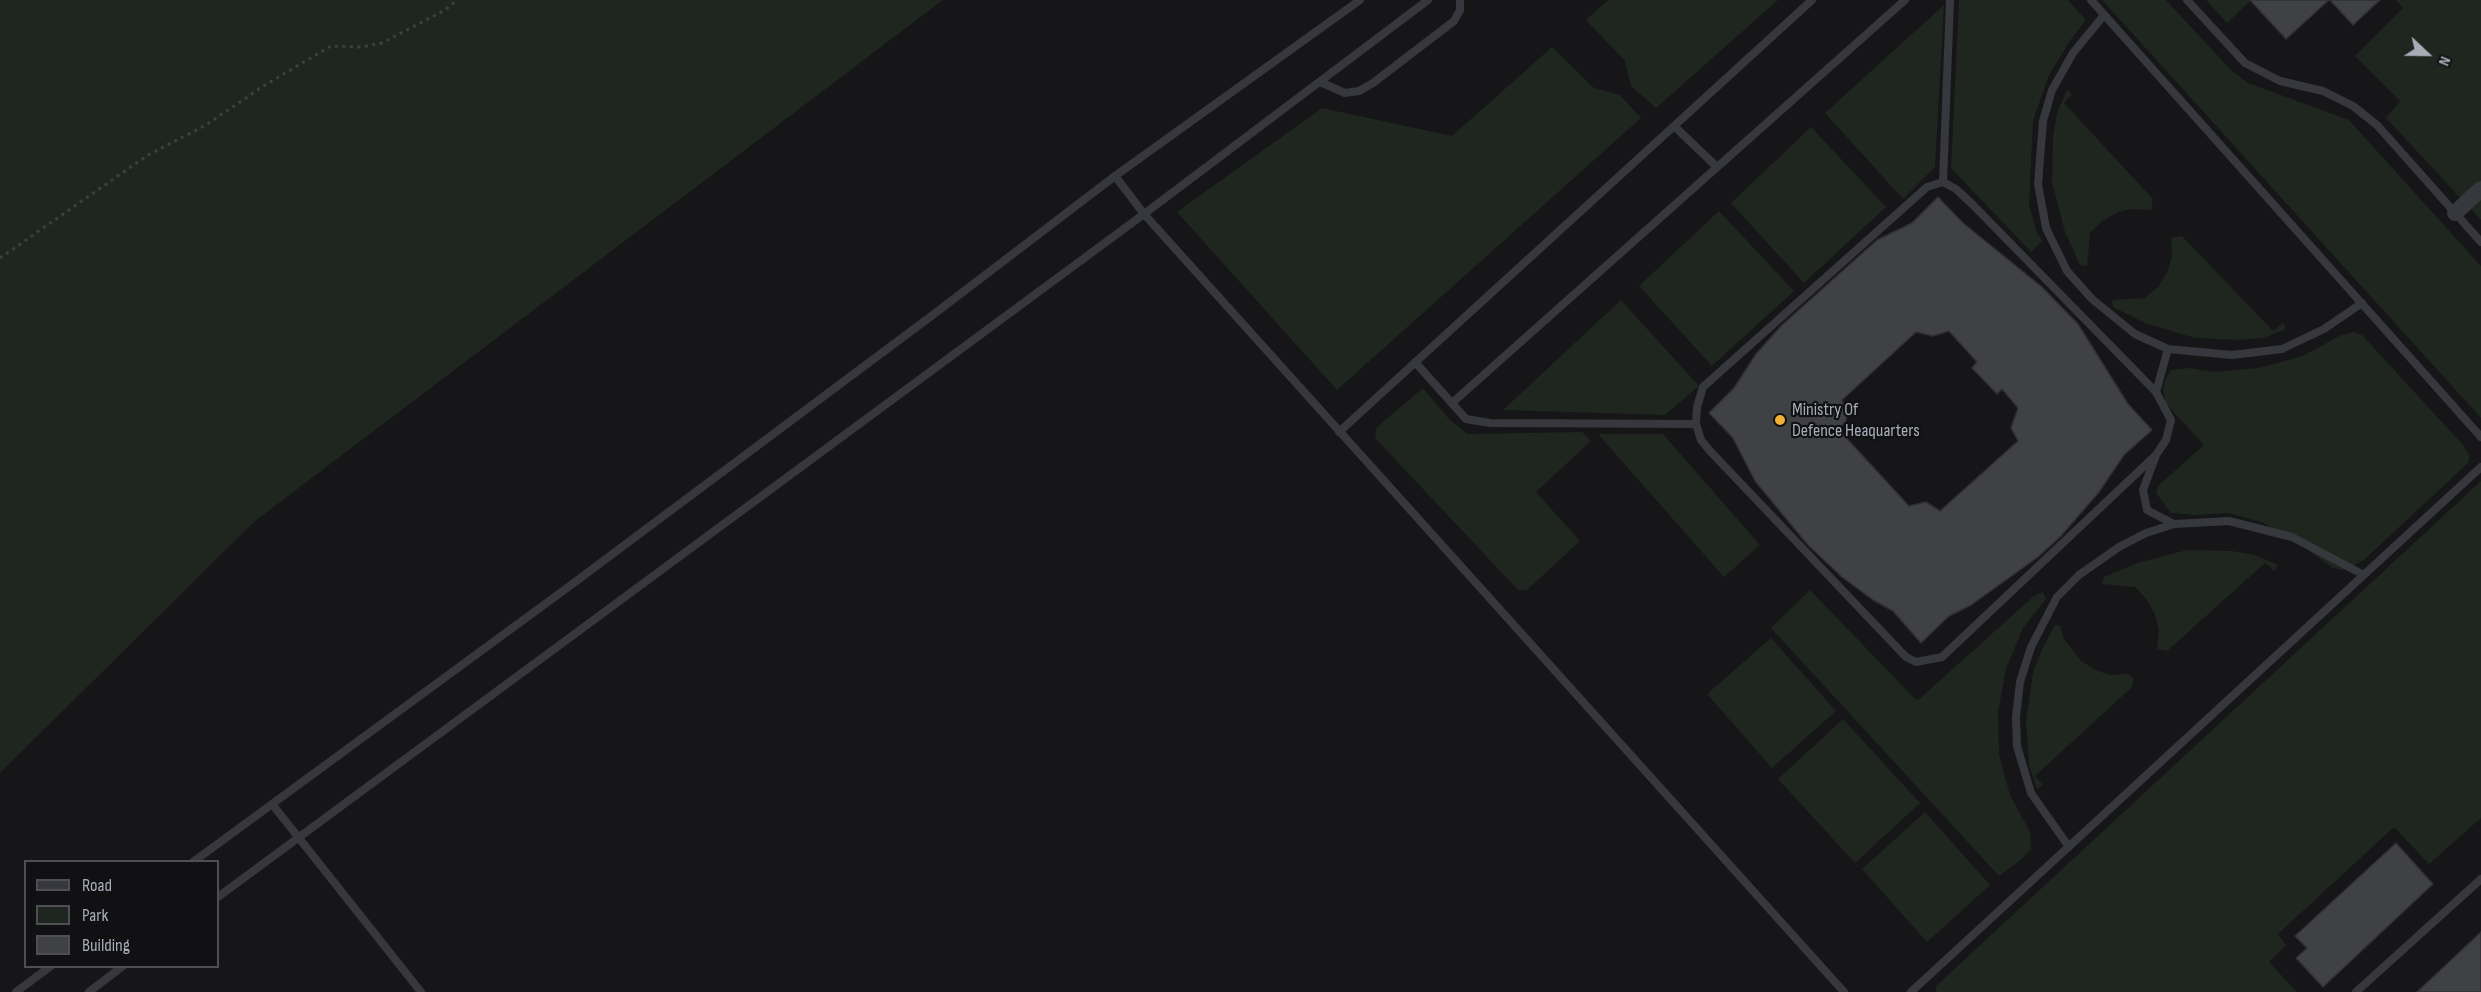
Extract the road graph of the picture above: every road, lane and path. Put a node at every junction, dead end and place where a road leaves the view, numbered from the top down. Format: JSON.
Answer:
{"nodes":[{"id":1,"x":457,"y":0,"type":"edge"},
{"id":2,"x":1360,"y":0,"type":"edge"},
{"id":3,"x":1428,"y":0,"type":"edge"},
{"id":4,"x":1460,"y":0,"type":"edge"},
{"id":5,"x":1812,"y":0,"type":"edge"},
{"id":6,"x":1905,"y":0,"type":"edge"},
{"id":7,"x":1950,"y":0,"type":"edge"},
{"id":8,"x":2091,"y":0,"type":"edge"},
{"id":9,"x":2187,"y":0,"type":"edge"},
{"id":10,"x":2104,"y":15,"type":"junction"},
{"id":11,"x":1320,"y":82,"type":"junction"},
{"id":12,"x":1674,"y":126,"type":"junction"},
{"id":13,"x":1717,"y":167,"type":"junction"},
{"id":14,"x":1115,"y":176,"type":"junction"},
{"id":15,"x":1943,"y":182,"type":"junction"},
{"id":16,"x":2481,"y":189,"type":"edge"},
{"id":17,"x":2455,"y":213,"type":"junction"},
{"id":18,"x":1144,"y":214,"type":"junction"},
{"id":19,"x":2481,"y":242,"type":"edge"},
{"id":20,"x":0,"y":258,"type":"edge"},
{"id":21,"x":2362,"y":303,"type":"junction"},
{"id":22,"x":2168,"y":349,"type":"junction"},
{"id":23,"x":1415,"y":362,"type":"junction"},
{"id":24,"x":2156,"y":392,"type":"junction"},
{"id":25,"x":1452,"y":403,"type":"junction"},
{"id":26,"x":1696,"y":424,"type":"junction"},
{"id":27,"x":1339,"y":432,"type":"junction"},
{"id":28,"x":2481,"y":437,"type":"edge"},
{"id":29,"x":2156,"y":455,"type":"junction"},
{"id":30,"x":2481,"y":467,"type":"edge"},
{"id":31,"x":2174,"y":524,"type":"junction"},
{"id":32,"x":2364,"y":575,"type":"junction"},
{"id":33,"x":272,"y":804,"type":"junction"},
{"id":34,"x":297,"y":838,"type":"junction"},
{"id":35,"x":2069,"y":847,"type":"junction"},
{"id":36,"x":194,"y":860,"type":"edge"},
{"id":37,"x":2481,"y":879,"type":"edge"},
{"id":38,"x":219,"y":896,"type":"edge"},
{"id":39,"x":48,"y":968,"type":"edge"},
{"id":40,"x":120,"y":968,"type":"edge"},
{"id":41,"x":16,"y":992,"type":"edge"},
{"id":42,"x":89,"y":992,"type":"edge"},
{"id":43,"x":421,"y":992,"type":"edge"},
{"id":44,"x":1844,"y":992,"type":"edge"},
{"id":45,"x":1911,"y":992,"type":"edge"},
{"id":46,"x":2356,"y":992,"type":"edge"}],
"edges":[{"from":1,"to":20,"type":"path"},
{"from":2,"to":14,"type":"lane"},
{"from":3,"to":11,"type":"lane"},
{"from":4,"to":11,"type":"lane"},
{"from":5,"to":12,"type":"lane"},
{"from":6,"to":13,"type":"lane"},
{"from":7,"to":15,"type":"lane"},
{"from":8,"to":10,"type":"lane"},
{"from":9,"to":17,"type":"lane"},
{"from":10,"to":21,"type":"lane"},
{"from":10,"to":22,"type":"lane"},
{"from":11,"to":18,"type":"lane"},
{"from":12,"to":13,"type":"lane"},
{"from":12,"to":23,"type":"lane"},
{"from":13,"to":25,"type":"lane"},
{"from":14,"to":18,"type":"lane"},
{"from":14,"to":33,"type":"lane"},
{"from":15,"to":24,"type":"lane"},
{"from":15,"to":26,"type":"lane"},
{"from":16,"to":17,"type":"street"},
{"from":17,"to":19,"type":"lane"},
{"from":18,"to":27,"type":"lane"},
{"from":18,"to":34,"type":"lane"},
{"from":21,"to":22,"type":"lane"},
{"from":21,"to":28,"type":"lane"},
{"from":22,"to":24,"type":"lane"},
{"from":23,"to":25,"type":"lane"},
{"from":23,"to":27,"type":"lane"},
{"from":24,"to":29,"type":"lane"},
{"from":25,"to":26,"type":"lane"},
{"from":26,"to":29,"type":"lane"},
{"from":27,"to":44,"type":"lane"},
{"from":29,"to":31,"type":"lane"},
{"from":30,"to":32,"type":"lane"},
{"from":31,"to":32,"type":"lane"},
{"from":31,"to":35,"type":"lane"},
{"from":32,"to":35,"type":"lane"},
{"from":33,"to":34,"type":"lane"},
{"from":33,"to":36,"type":"lane"},
{"from":34,"to":38,"type":"lane"},
{"from":34,"to":43,"type":"lane"},
{"from":35,"to":45,"type":"lane"},
{"from":37,"to":46,"type":"lane"},
{"from":39,"to":41,"type":"lane"},
{"from":40,"to":42,"type":"lane"}]}
